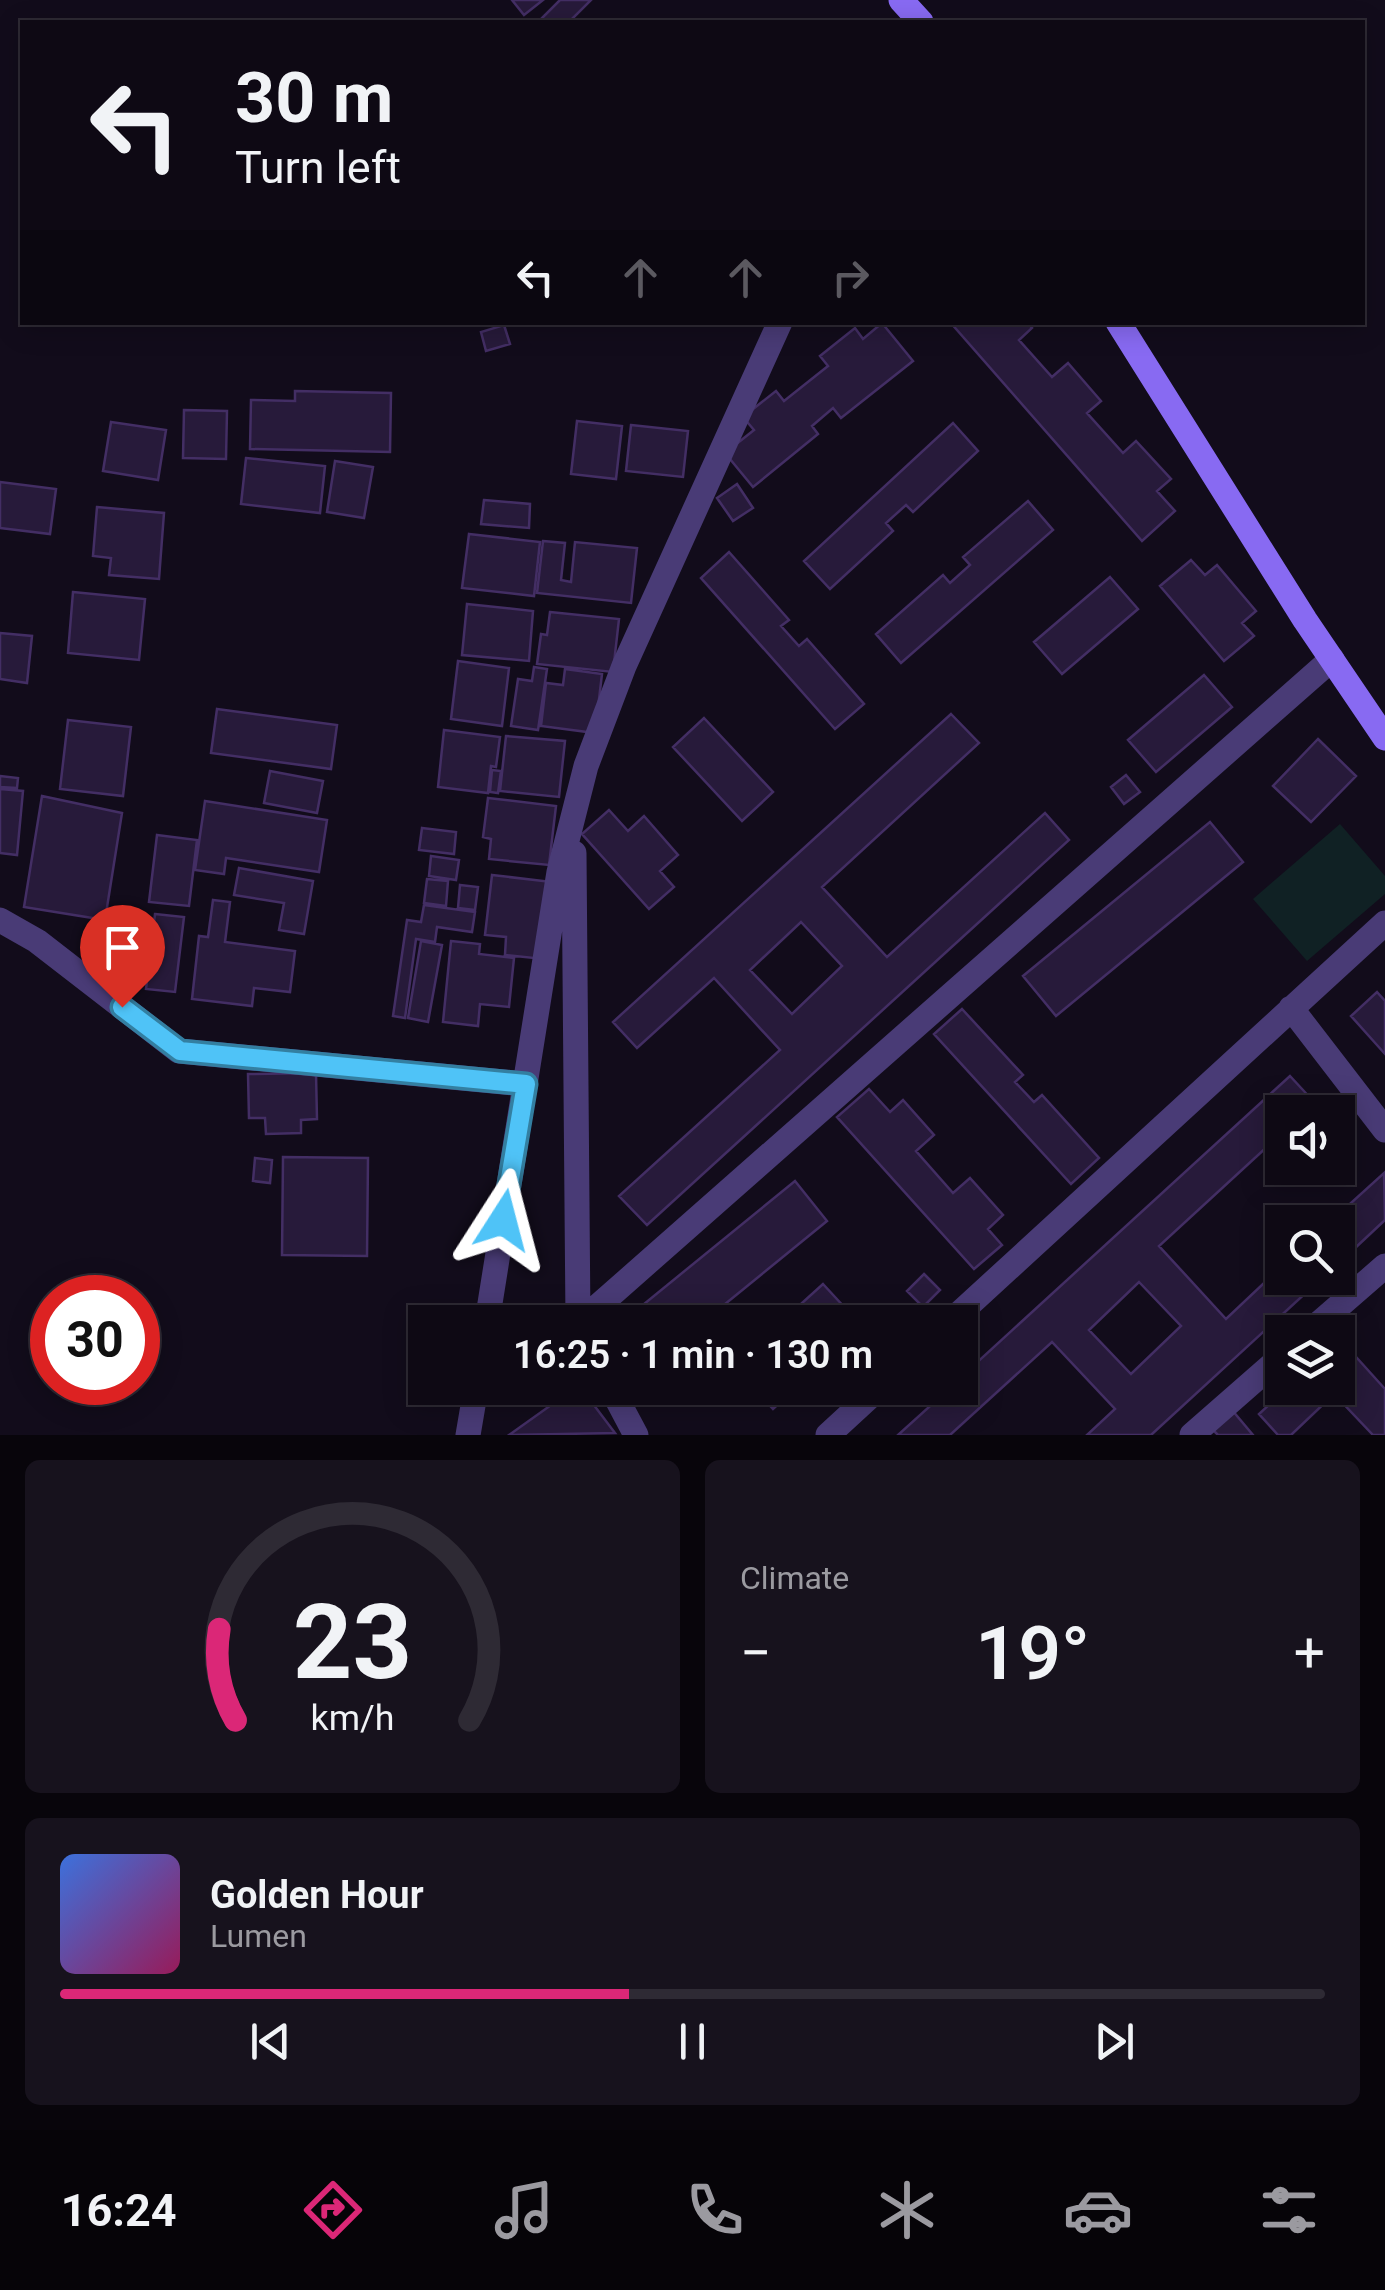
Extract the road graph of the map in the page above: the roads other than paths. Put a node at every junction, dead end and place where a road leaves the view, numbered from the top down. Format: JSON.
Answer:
{"nodes":[{"id":1,"x":779,"y":325,"type":"edge"},
{"id":2,"x":1120,"y":325,"type":"edge"},
{"id":3,"x":1332,"y":659,"type":"junction"},
{"id":4,"x":1385,"y":738,"type":"edge"},
{"id":5,"x":574,"y":813,"type":"junction"},
{"id":6,"x":0,"y":920,"type":"edge"},
{"id":7,"x":1385,"y":923,"type":"edge"},
{"id":8,"x":1290,"y":1008,"type":"junction"},
{"id":9,"x":526,"y":1084,"type":"junction"},
{"id":10,"x":1385,"y":1130,"type":"edge"},
{"id":11,"x":1385,"y":1266,"type":"edge"},
{"id":12,"x":489,"y":1305,"type":"edge"},
{"id":13,"x":579,"y":1305,"type":"edge"},
{"id":14,"x":598,"y":1305,"type":"edge"},
{"id":15,"x":968,"y":1305,"type":"edge"},
{"id":16,"x":1329,"y":1315,"type":"edge"},
{"id":17,"x":1265,"y":1371,"type":"edge"},
{"id":18,"x":473,"y":1405,"type":"edge"},
{"id":19,"x":620,"y":1405,"type":"edge"},
{"id":20,"x":861,"y":1405,"type":"edge"},
{"id":21,"x":468,"y":1435,"type":"edge"},
{"id":22,"x":636,"y":1435,"type":"edge"},
{"id":23,"x":828,"y":1435,"type":"edge"},
{"id":24,"x":1192,"y":1435,"type":"edge"}],
"edges":[{"from":1,"to":5,"type":"street"},
{"from":2,"to":3,"type":"main road"},
{"from":3,"to":4,"type":"main road"},
{"from":3,"to":14,"type":"street"},
{"from":5,"to":9,"type":"street"},
{"from":5,"to":13,"type":"street"},
{"from":6,"to":9,"type":"street"},
{"from":7,"to":8,"type":"street"},
{"from":8,"to":10,"type":"street"},
{"from":8,"to":15,"type":"street"},
{"from":9,"to":12,"type":"street"},
{"from":11,"to":16,"type":"street"},
{"from":17,"to":24,"type":"street"},
{"from":18,"to":21,"type":"street"},
{"from":19,"to":22,"type":"street"},
{"from":20,"to":23,"type":"street"}]}
